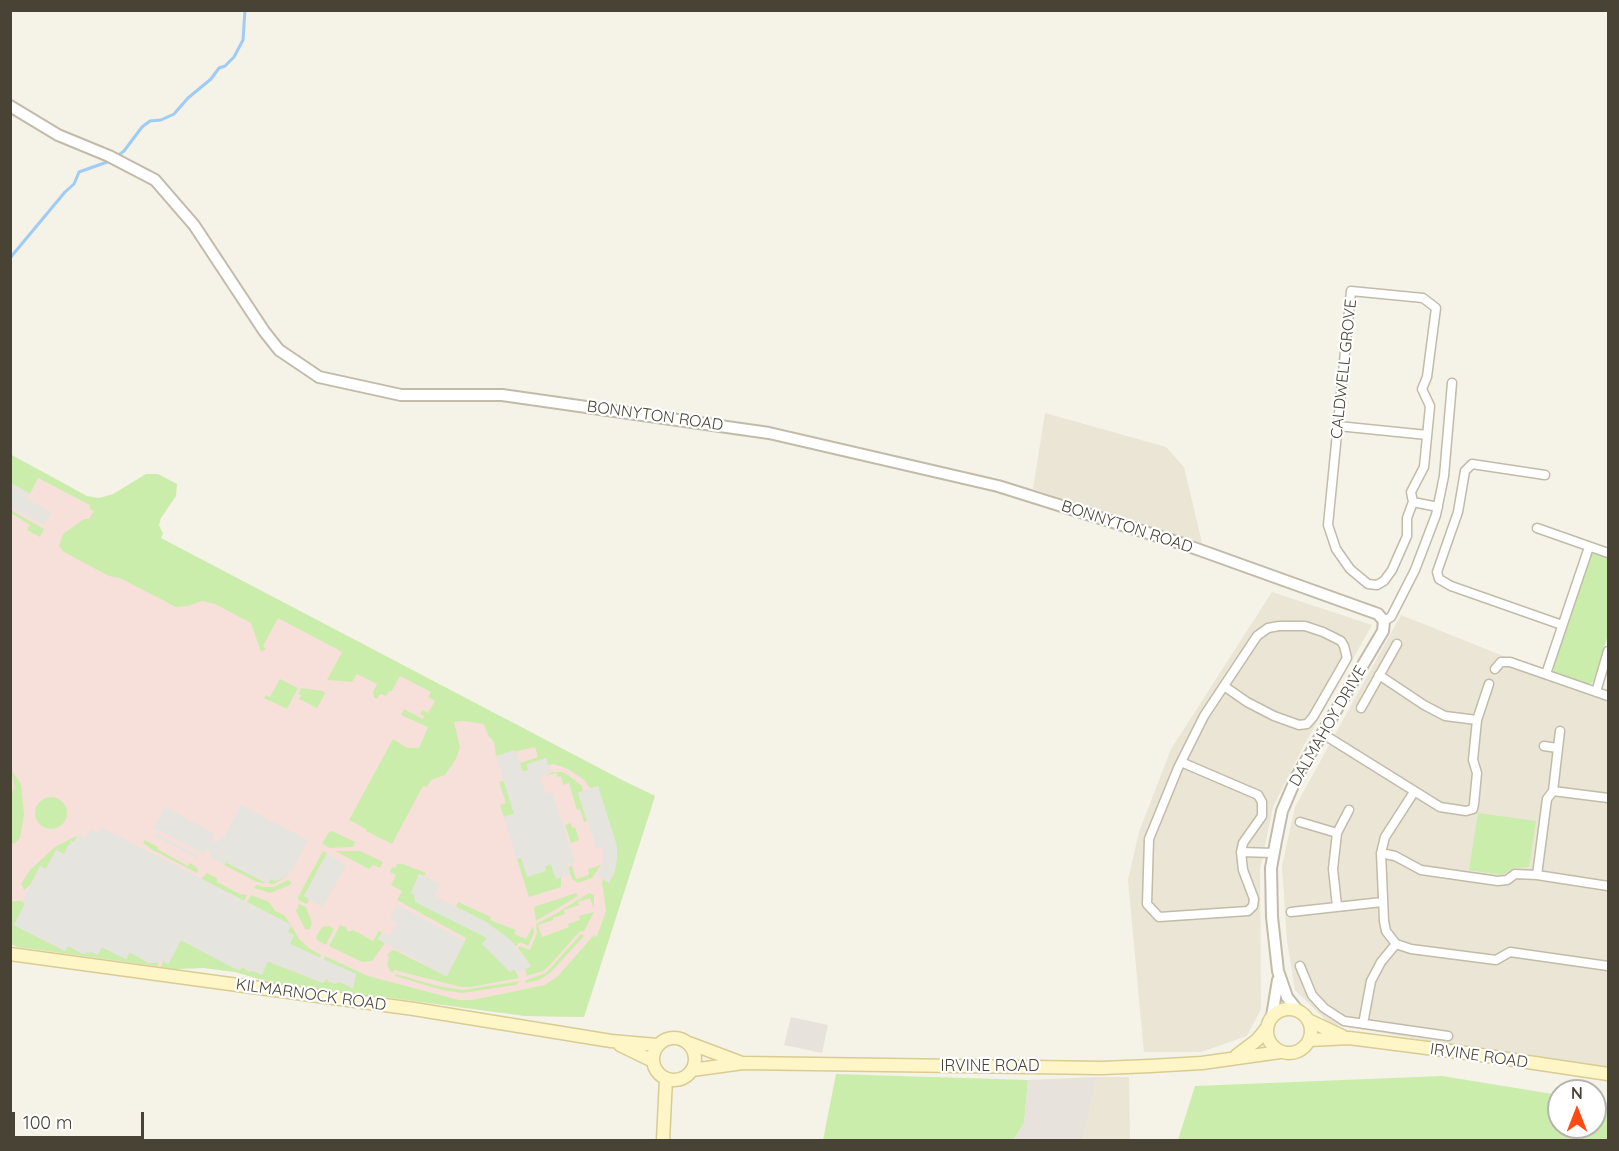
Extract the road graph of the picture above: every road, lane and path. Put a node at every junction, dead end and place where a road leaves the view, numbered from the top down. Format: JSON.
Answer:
{"nodes":[{"id":1,"x":10,"y":106,"type":"edge"},
{"id":2,"x":1452,"y":383,"type":"dead end"},
{"id":3,"x":1338,"y":426,"type":"junction"},
{"id":4,"x":1427,"y":435,"type":"junction"},
{"id":5,"x":1545,"y":475,"type":"dead end"},
{"id":6,"x":1413,"y":502,"type":"junction"},
{"id":7,"x":1438,"y":507,"type":"junction"},
{"id":8,"x":1537,"y":528,"type":"dead end"},
{"id":9,"x":1589,"y":547,"type":"junction"},
{"id":10,"x":1608,"y":553,"type":"edge"},
{"id":11,"x":1384,"y":621,"type":"junction"},
{"id":12,"x":1563,"y":625,"type":"junction"},
{"id":13,"x":1397,"y":644,"type":"dead end"},
{"id":14,"x":1608,"y":651,"type":"edge"},
{"id":15,"x":1494,"y":669,"type":"dead end"},
{"id":16,"x":1546,"y":674,"type":"junction"},
{"id":17,"x":1379,"y":675,"type":"junction"},
{"id":18,"x":1489,"y":684,"type":"dead end"},
{"id":19,"x":1224,"y":686,"type":"junction"},
{"id":20,"x":1596,"y":692,"type":"junction"},
{"id":21,"x":1608,"y":696,"type":"edge"},
{"id":22,"x":1361,"y":708,"type":"dead end"},
{"id":23,"x":1477,"y":720,"type":"junction"},
{"id":24,"x":1560,"y":731,"type":"dead end"},
{"id":25,"x":1323,"y":734,"type":"junction"},
{"id":26,"x":1544,"y":746,"type":"dead end"},
{"id":27,"x":1557,"y":748,"type":"junction"},
{"id":28,"x":1181,"y":762,"type":"junction"},
{"id":29,"x":1553,"y":791,"type":"junction"},
{"id":30,"x":1414,"y":792,"type":"junction"},
{"id":31,"x":1608,"y":798,"type":"edge"},
{"id":32,"x":1349,"y":810,"type":"dead end"},
{"id":33,"x":1300,"y":822,"type":"dead end"},
{"id":34,"x":1337,"y":833,"type":"junction"},
{"id":35,"x":1241,"y":852,"type":"junction"},
{"id":36,"x":1381,"y":853,"type":"junction"},
{"id":37,"x":1273,"y":854,"type":"junction"},
{"id":38,"x":1537,"y":875,"type":"junction"},
{"id":39,"x":1608,"y":886,"type":"edge"},
{"id":40,"x":1382,"y":902,"type":"junction"},
{"id":41,"x":1337,"y":906,"type":"junction"},
{"id":42,"x":1291,"y":912,"type":"dead end"},
{"id":43,"x":1396,"y":944,"type":"junction"},
{"id":44,"x":10,"y":954,"type":"edge"},
{"id":45,"x":1300,"y":966,"type":"dead end"},
{"id":46,"x":1608,"y":966,"type":"edge"},
{"id":47,"x":1279,"y":976,"type":"junction"},
{"id":48,"x":1298,"y":1011,"type":"junction"},
{"id":49,"x":1272,"y":1016,"type":"junction"},
{"id":50,"x":1308,"y":1020,"type":"junction"},
{"id":51,"x":1363,"y":1024,"type":"junction"},
{"id":52,"x":1266,"y":1029,"type":"junction"},
{"id":53,"x":1448,"y":1036,"type":"dead end"},
{"id":54,"x":1349,"y":1038,"type":"junction"},
{"id":55,"x":1310,"y":1040,"type":"junction"},
{"id":56,"x":611,"y":1041,"type":"junction"},
{"id":57,"x":689,"y":1043,"type":"junction"},
{"id":58,"x":657,"y":1045,"type":"junction"},
{"id":59,"x":1280,"y":1052,"type":"junction"},
{"id":60,"x":1235,"y":1057,"type":"junction"},
{"id":61,"x":653,"y":1061,"type":"junction"},
{"id":62,"x":743,"y":1063,"type":"junction"},
{"id":63,"x":692,"y":1070,"type":"junction"},
{"id":64,"x":1608,"y":1074,"type":"edge"},
{"id":65,"x":666,"y":1079,"type":"junction"},
{"id":66,"x":663,"y":1140,"type":"edge"}],
"edges":[{"from":1,"to":11,"type":"street","name":"BONNYTON ROAD"},
{"from":2,"to":7,"type":"street"},
{"from":3,"to":4,"type":"street","name":"CALDWELL GROVE"},
{"from":3,"to":4,"type":"street","name":"CALDWELL GROVE"},
{"from":3,"to":6,"type":"street","name":"CALDWELL GROVE"},
{"from":4,"to":6,"type":"street","name":"CALDWELL GROVE"},
{"from":5,"to":12,"type":"street"},
{"from":6,"to":7,"type":"street"},
{"from":7,"to":11,"type":"street"},
{"from":8,"to":9,"type":"street"},
{"from":9,"to":10,"type":"street"},
{"from":9,"to":12,"type":"street"},
{"from":11,"to":25,"type":"street","name":"DALMAHOY DRIVE"},
{"from":12,"to":16,"type":"street"},
{"from":13,"to":17,"type":"street"},
{"from":14,"to":20,"type":"street"},
{"from":15,"to":16,"type":"street"},
{"from":16,"to":20,"type":"street"},
{"from":17,"to":22,"type":"street"},
{"from":17,"to":23,"type":"street"},
{"from":18,"to":23,"type":"street"},
{"from":19,"to":19,"type":"street"},
{"from":19,"to":28,"type":"street"},
{"from":20,"to":21,"type":"street"},
{"from":23,"to":30,"type":"street"},
{"from":24,"to":27,"type":"street"},
{"from":25,"to":30,"type":"street"},
{"from":25,"to":37,"type":"street","name":"DALMAHOY DRIVE"},
{"from":26,"to":27,"type":"street"},
{"from":27,"to":29,"type":"street"},
{"from":28,"to":35,"type":"street"},
{"from":28,"to":35,"type":"street"},
{"from":29,"to":31,"type":"street"},
{"from":29,"to":38,"type":"street"},
{"from":30,"to":36,"type":"street"},
{"from":32,"to":34,"type":"street"},
{"from":33,"to":34,"type":"street"},
{"from":34,"to":41,"type":"street"},
{"from":35,"to":37,"type":"street"},
{"from":36,"to":38,"type":"street"},
{"from":36,"to":40,"type":"street"},
{"from":37,"to":47,"type":"street","name":"DALMAHOY DRIVE"},
{"from":38,"to":39,"type":"street"},
{"from":40,"to":41,"type":"street"},
{"from":40,"to":43,"type":"street"},
{"from":41,"to":42,"type":"street"},
{"from":43,"to":46,"type":"street"},
{"from":43,"to":51,"type":"street"},
{"from":44,"to":56,"type":"main road","name":"KILMARNOCK ROAD"},
{"from":45,"to":51,"type":"street"},
{"from":47,"to":48,"type":"street"},
{"from":47,"to":49,"type":"street"},
{"from":48,"to":49,"type":"main road"},
{"from":48,"to":50,"type":"main road"},
{"from":49,"to":52,"type":"main road"},
{"from":50,"to":54,"type":"main road"},
{"from":50,"to":55,"type":"main road"},
{"from":51,"to":53,"type":"street"},
{"from":52,"to":59,"type":"main road"},
{"from":52,"to":60,"type":"main road"},
{"from":54,"to":55,"type":"main road"},
{"from":54,"to":64,"type":"main road","name":"IRVINE ROAD"},
{"from":55,"to":59,"type":"main road"},
{"from":56,"to":58,"type":"main road","name":"KILMARNOCK ROAD"},
{"from":56,"to":61,"type":"main road","name":"KILMARNOCK ROAD"},
{"from":57,"to":58,"type":"main road"},
{"from":57,"to":62,"type":"main road","name":"IRVINE ROAD"},
{"from":57,"to":63,"type":"main road"},
{"from":58,"to":61,"type":"main road"},
{"from":59,"to":60,"type":"main road","name":"IRVINE ROAD"},
{"from":60,"to":62,"type":"main road","name":"IRVINE ROAD"},
{"from":61,"to":65,"type":"main road"},
{"from":62,"to":63,"type":"main road","name":"IRVINE ROAD"},
{"from":63,"to":65,"type":"main road"},
{"from":65,"to":66,"type":"main road"}]}
